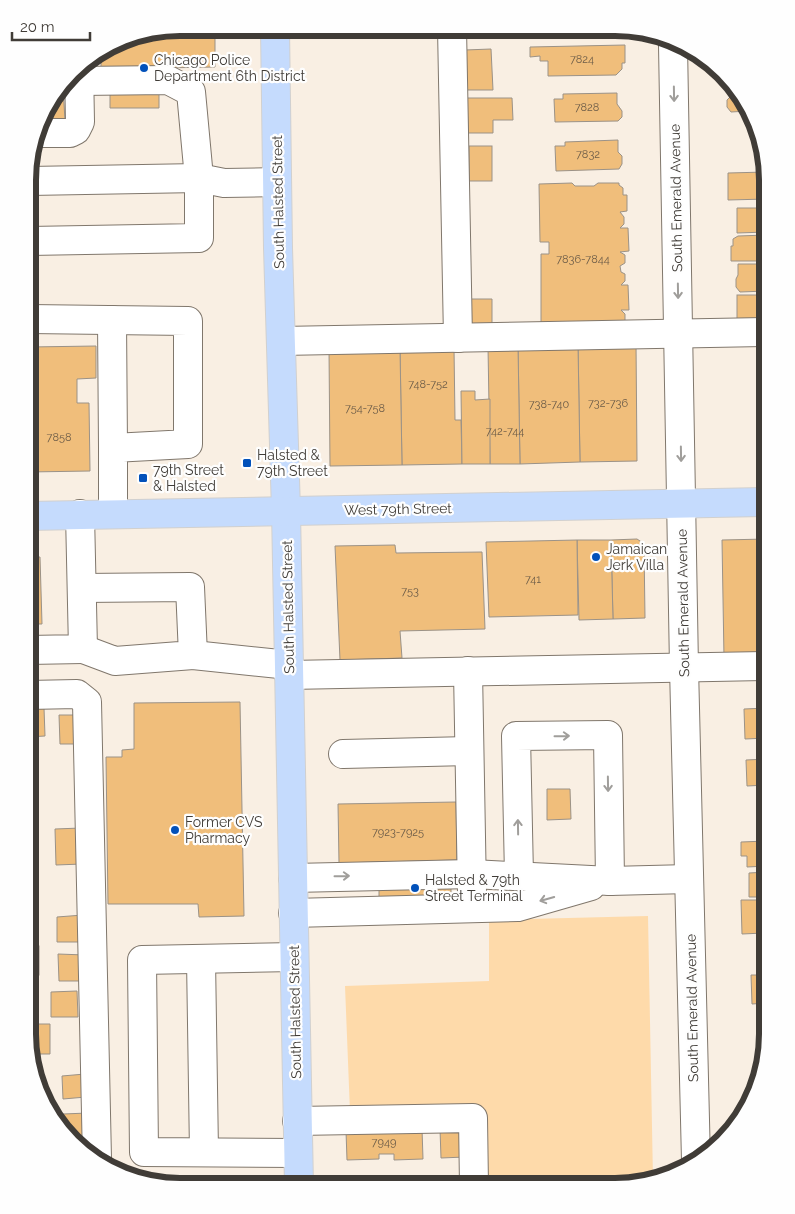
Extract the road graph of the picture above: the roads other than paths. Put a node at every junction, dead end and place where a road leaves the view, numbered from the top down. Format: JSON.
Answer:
{"nodes":[{"id":1,"x":275,"y":36,"type":"edge"},
{"id":2,"x":452,"y":36,"type":"edge"},
{"id":3,"x":673,"y":49,"type":"edge"},
{"id":4,"x":83,"y":74,"type":"edge"},
{"id":5,"x":79,"y":78,"type":"edge"},
{"id":6,"x":44,"y":133,"type":"edge"},
{"id":7,"x":198,"y":178,"type":"junction"},
{"id":8,"x":36,"y":181,"type":"edge"},
{"id":9,"x":277,"y":182,"type":"junction"},
{"id":10,"x":36,"y":241,"type":"edge"},
{"id":11,"x":36,"y":319,"type":"edge"},
{"id":12,"x":112,"y":320,"type":"junction"},
{"id":13,"x":759,"y":332,"type":"edge"},
{"id":14,"x":678,"y":333,"type":"junction"},
{"id":15,"x":458,"y":338,"type":"junction"},
{"id":16,"x":281,"y":341,"type":"junction"},
{"id":17,"x":113,"y":448,"type":"junction"},
{"id":18,"x":759,"y":502,"type":"edge"},
{"id":19,"x":682,"y":504,"type":"junction"},
{"id":20,"x":286,"y":511,"type":"junction"},
{"id":21,"x":80,"y":514,"type":"junction"},
{"id":22,"x":114,"y":514,"type":"junction"},
{"id":23,"x":36,"y":516,"type":"edge"},
{"id":24,"x":82,"y":588,"type":"junction"},
{"id":25,"x":83,"y":649,"type":"junction"},
{"id":26,"x":36,"y":650,"type":"edge"},
{"id":27,"x":193,"y":655,"type":"junction"},
{"id":28,"x":758,"y":666,"type":"edge"},
{"id":29,"x":684,"y":667,"type":"junction"},
{"id":30,"x":289,"y":670,"type":"junction"},
{"id":31,"x":468,"y":671,"type":"junction"},
{"id":32,"x":36,"y":695,"type":"edge"},
{"id":33,"x":469,"y":750,"type":"junction"},
{"id":34,"x":343,"y":754,"type":"dead end"},
{"id":35,"x":472,"y":874,"type":"junction"},
{"id":36,"x":519,"y":875,"type":"junction"},
{"id":37,"x":293,"y":878,"type":"junction"},
{"id":38,"x":689,"y":879,"type":"junction"},
{"id":39,"x":610,"y":880,"type":"junction"},
{"id":40,"x":472,"y":908,"type":"junction"},
{"id":41,"x":293,"y":913,"type":"junction"},
{"id":42,"x":294,"y":957,"type":"junction"},
{"id":43,"x":201,"y":959,"type":"junction"},
{"id":44,"x":298,"y":1121,"type":"junction"},
{"id":45,"x":97,"y":1151,"type":"edge"},
{"id":46,"x":204,"y":1152,"type":"junction"},
{"id":47,"x":696,"y":1152,"type":"edge"},
{"id":48,"x":298,"y":1153,"type":"junction"},
{"id":49,"x":299,"y":1178,"type":"edge"},
{"id":50,"x":474,"y":1178,"type":"edge"}],
"edges":[{"from":1,"to":9,"type":"main road","name":"South Halsted Street"},
{"from":2,"to":15,"type":"street"},
{"from":3,"to":14,"type":"street","name":"South Emerald Avenue","one_way":true},
{"from":4,"to":7,"type":"street"},
{"from":5,"to":6,"type":"street"},
{"from":7,"to":8,"type":"street"},
{"from":7,"to":9,"type":"street"},
{"from":7,"to":10,"type":"street"},
{"from":9,"to":16,"type":"main road","name":"South Halsted Street"},
{"from":11,"to":12,"type":"street"},
{"from":12,"to":17,"type":"street"},
{"from":12,"to":17,"type":"street"},
{"from":13,"to":14,"type":"street"},
{"from":14,"to":15,"type":"street"},
{"from":14,"to":19,"type":"street","name":"South Emerald Avenue","one_way":true},
{"from":15,"to":16,"type":"street"},
{"from":16,"to":20,"type":"main road","name":"South Halsted Street"},
{"from":17,"to":22,"type":"street"},
{"from":18,"to":19,"type":"main road","name":"West 79th Street"},
{"from":19,"to":20,"type":"main road","name":"West 79th Street"},
{"from":19,"to":29,"type":"street","name":"South Emerald Avenue"},
{"from":20,"to":22,"type":"main road","name":"West 79th Street"},
{"from":20,"to":30,"type":"main road","name":"South Halsted Street"},
{"from":21,"to":22,"type":"main road","name":"West 79th Street"},
{"from":21,"to":23,"type":"main road","name":"West 79th Street"},
{"from":21,"to":24,"type":"street"},
{"from":24,"to":25,"type":"street"},
{"from":24,"to":27,"type":"street"},
{"from":25,"to":26,"type":"street"},
{"from":25,"to":27,"type":"street"},
{"from":27,"to":30,"type":"street"},
{"from":28,"to":29,"type":"street"},
{"from":29,"to":31,"type":"street"},
{"from":29,"to":38,"type":"street","name":"South Emerald Avenue"},
{"from":30,"to":31,"type":"street"},
{"from":30,"to":37,"type":"main road","name":"South Halsted Street"},
{"from":31,"to":33,"type":"street"},
{"from":32,"to":45,"type":"street"},
{"from":33,"to":34,"type":"street"},
{"from":33,"to":35,"type":"street"},
{"from":35,"to":36,"type":"street"},
{"from":37,"to":35,"type":"street","one_way":true},
{"from":35,"to":40,"type":"street"},
{"from":36,"to":39,"type":"street"},
{"from":36,"to":39,"type":"street","one_way":true},
{"from":37,"to":41,"type":"main road","name":"South Halsted Street"},
{"from":38,"to":39,"type":"street"},
{"from":38,"to":47,"type":"street","name":"South Emerald Avenue"},
{"from":39,"to":40,"type":"street","one_way":true},
{"from":40,"to":41,"type":"street"},
{"from":41,"to":42,"type":"main road","name":"South Halsted Street"},
{"from":42,"to":43,"type":"street"},
{"from":42,"to":44,"type":"main road","name":"South Halsted Street"},
{"from":43,"to":46,"type":"street"},
{"from":43,"to":46,"type":"street"},
{"from":44,"to":48,"type":"main road","name":"South Halsted Street"},
{"from":44,"to":50,"type":"street"},
{"from":46,"to":48,"type":"street"},
{"from":48,"to":49,"type":"main road","name":"South Halsted Street"}]}
